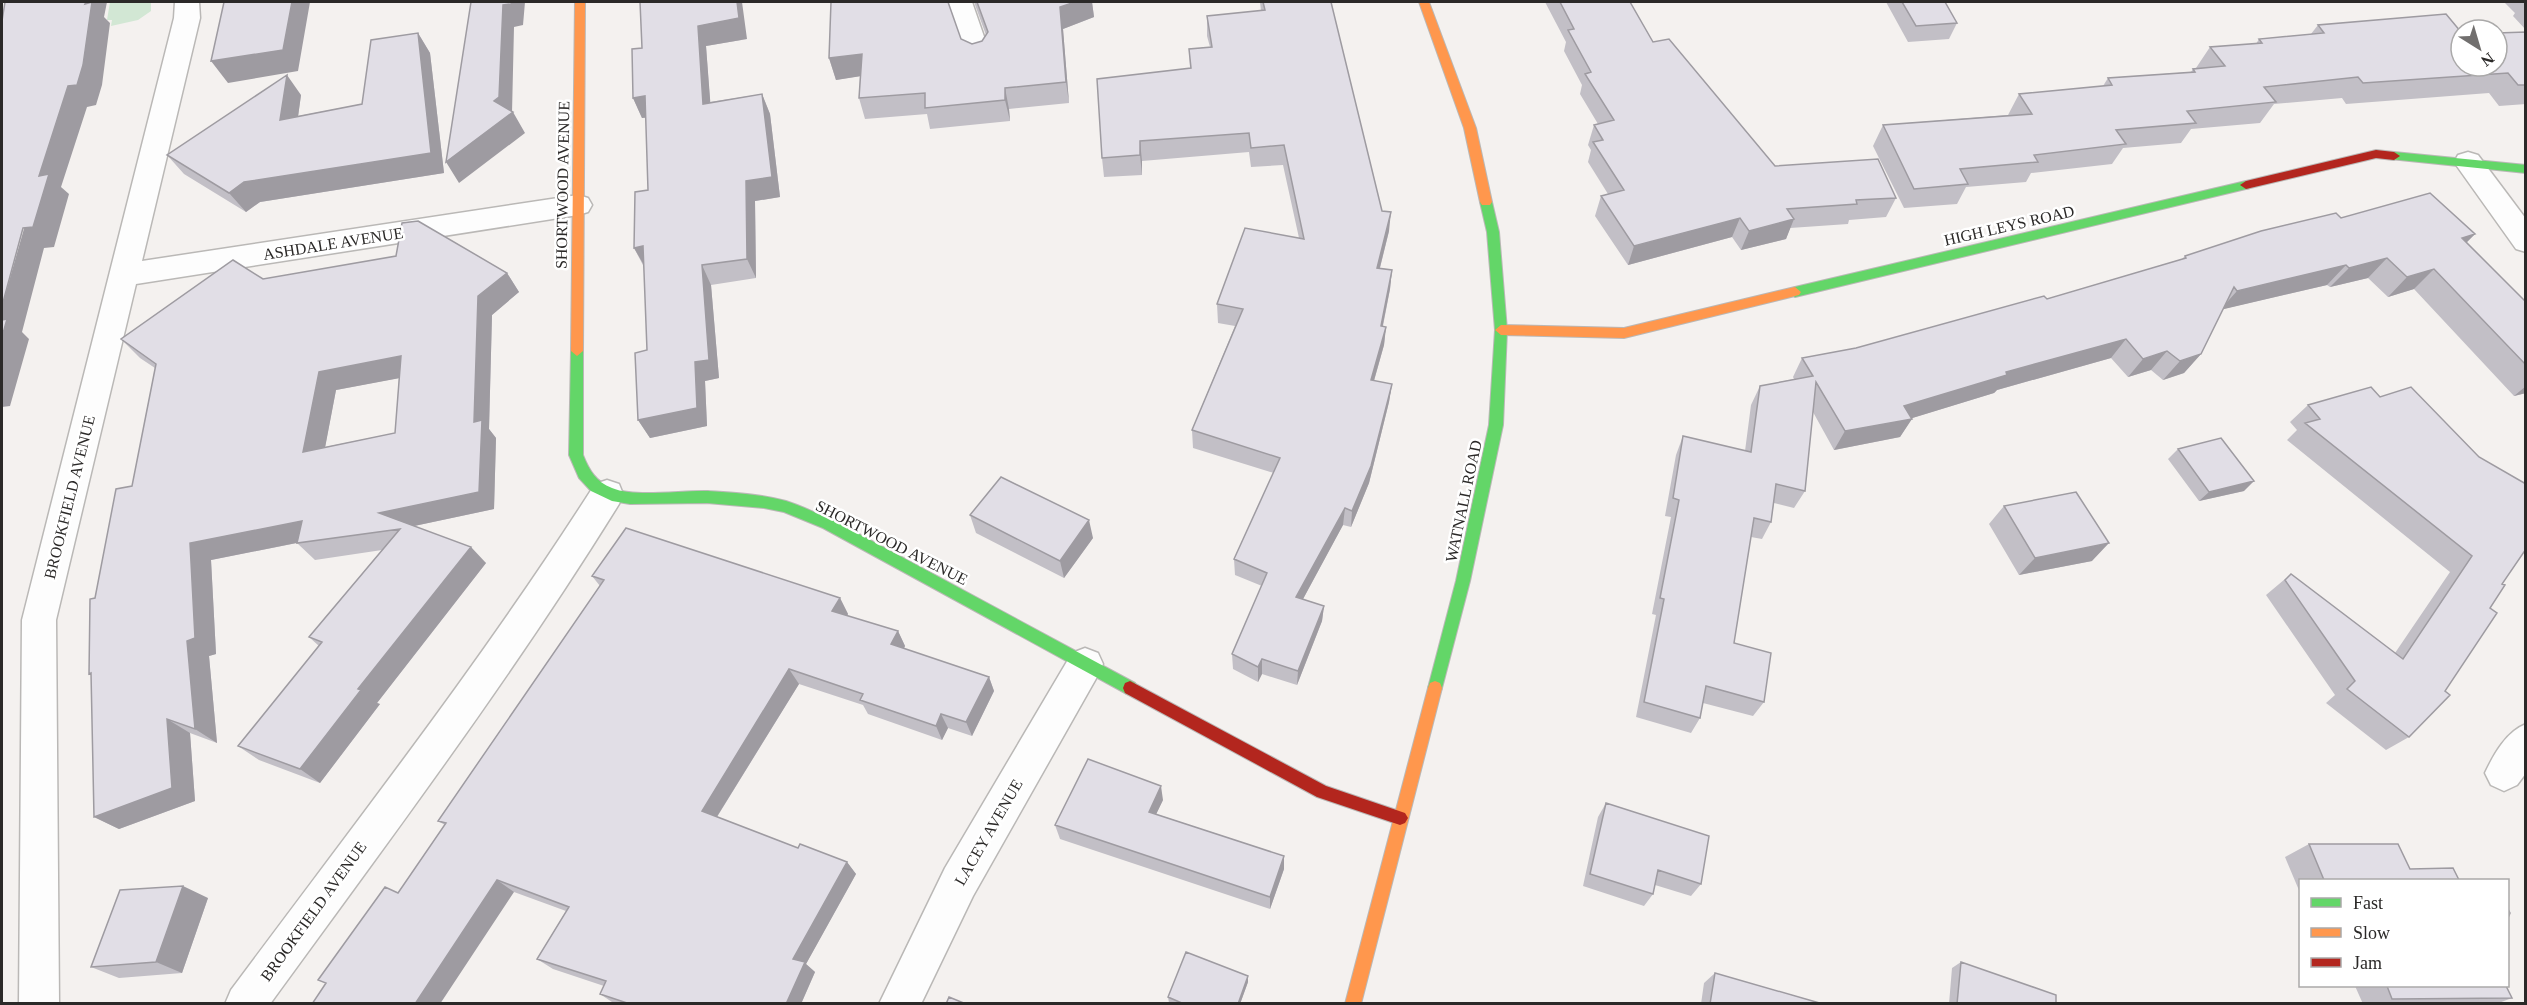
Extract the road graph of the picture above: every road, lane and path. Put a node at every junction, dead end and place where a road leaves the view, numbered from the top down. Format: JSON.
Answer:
{"nodes":[{"id":1,"x":187,"y":2,"type":"edge"},
{"id":2,"x":580,"y":2,"type":"edge"},
{"id":3,"x":960,"y":2,"type":"edge"},
{"id":4,"x":1424,"y":2,"type":"edge"},
{"id":5,"x":977,"y":54,"type":"edge"},
{"id":6,"x":2468,"y":162,"type":"junction"},
{"id":7,"x":2526,"y":169,"type":"edge"},
{"id":8,"x":578,"y":205,"type":"junction"},
{"id":9,"x":2526,"y":241,"type":"edge"},
{"id":10,"x":123,"y":275,"type":"junction"},
{"id":11,"x":1500,"y":330,"type":"junction"},
{"id":12,"x":607,"y":494,"type":"junction"},
{"id":13,"x":1085,"y":664,"type":"junction"},
{"id":14,"x":2526,"y":741,"type":"edge"},
{"id":15,"x":2504,"y":773,"type":"dead end"},
{"id":16,"x":1400,"y":818,"type":"junction"},
{"id":17,"x":39,"y":1004,"type":"edge"},
{"id":18,"x":245,"y":1004,"type":"edge"},
{"id":19,"x":898,"y":1004,"type":"edge"},
{"id":20,"x":1353,"y":1004,"type":"edge"}],
"edges":[{"from":1,"to":10,"type":"street","name":"BROOKFIELD AVENUE"},
{"from":2,"to":8,"type":"street","name":"SHORTWOOD AVENUE"},
{"from":3,"to":5,"type":"street"},
{"from":4,"to":11,"type":"street","name":"WATNALL ROAD"},
{"from":6,"to":7,"type":"street","name":"HIGH LEYS ROAD"},
{"from":6,"to":9,"type":"street"},
{"from":6,"to":11,"type":"street","name":"HIGH LEYS ROAD"},
{"from":8,"to":10,"type":"street","name":"ASHDALE AVENUE"},
{"from":8,"to":12,"type":"street","name":"SHORTWOOD AVENUE"},
{"from":10,"to":17,"type":"street","name":"BROOKFIELD AVENUE"},
{"from":11,"to":16,"type":"street","name":"WATNALL ROAD"},
{"from":12,"to":13,"type":"street","name":"SHORTWOOD AVENUE"},
{"from":12,"to":18,"type":"street","name":"BROOKFIELD AVENUE"},
{"from":13,"to":16,"type":"street","name":"SHORTWOOD AVENUE"},
{"from":13,"to":19,"type":"street","name":"LACEY AVENUE"},
{"from":14,"to":15,"type":"street"},
{"from":16,"to":20,"type":"street","name":"WATNALL ROAD"}]}
